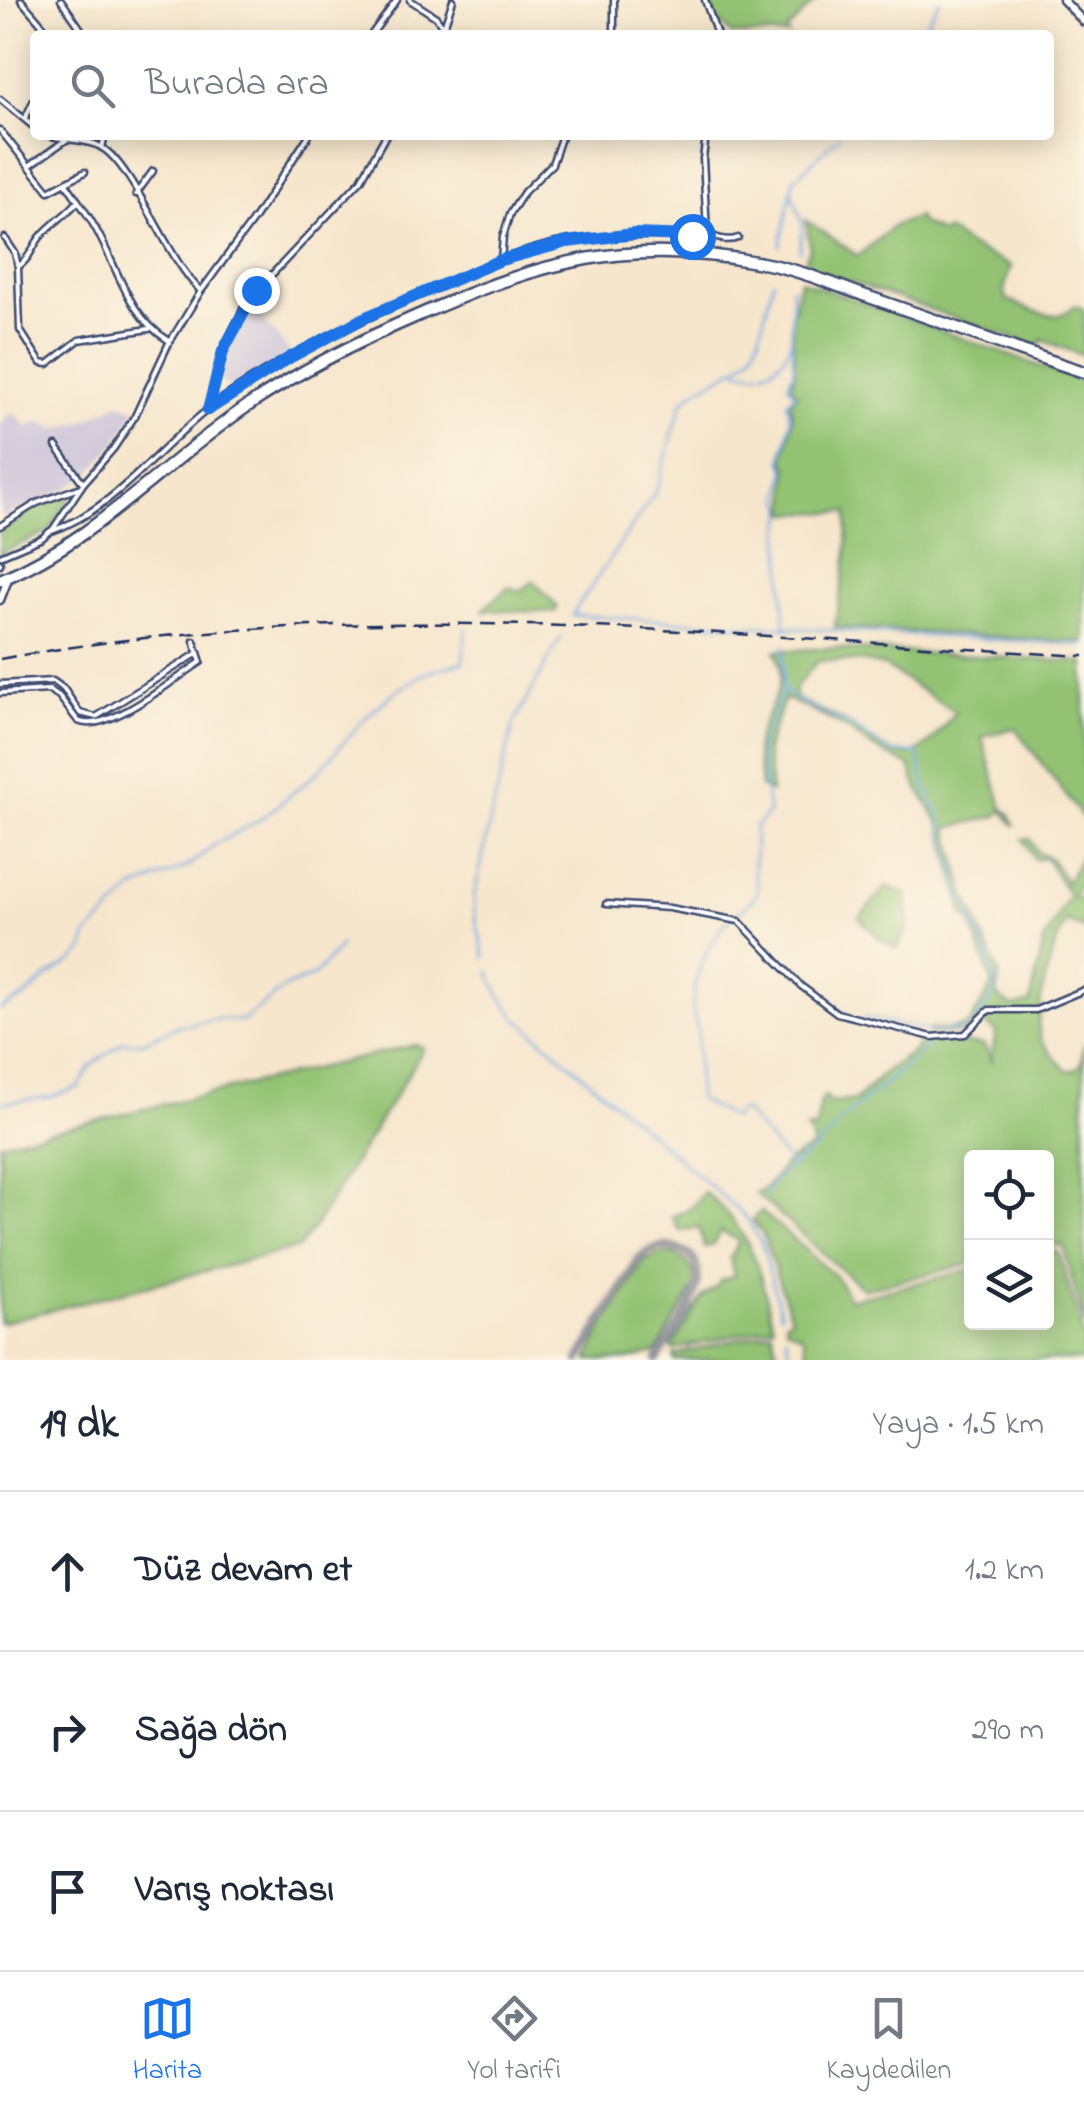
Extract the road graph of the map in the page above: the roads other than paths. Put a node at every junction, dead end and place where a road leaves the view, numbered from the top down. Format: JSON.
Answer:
{"nodes":[{"id":1,"x":20,"y":0,"type":"edge"},
{"id":2,"x":61,"y":0,"type":"edge"},
{"id":3,"x":396,"y":0,"type":"edge"},
{"id":4,"x":410,"y":0,"type":"edge"},
{"id":5,"x":453,"y":0,"type":"edge"},
{"id":6,"x":614,"y":0,"type":"edge"},
{"id":7,"x":705,"y":0,"type":"edge"},
{"id":8,"x":1064,"y":0,"type":"edge"},
{"id":9,"x":1084,"y":22,"type":"edge"},
{"id":10,"x":444,"y":28,"type":"joint"},
{"id":11,"x":47,"y":30,"type":"edge"},
{"id":12,"x":80,"y":30,"type":"edge"},
{"id":13,"x":375,"y":30,"type":"edge"},
{"id":14,"x":614,"y":30,"type":"edge"},
{"id":15,"x":714,"y":30,"type":"edge"},
{"id":16,"x":0,"y":99,"type":"edge"},
{"id":17,"x":30,"y":108,"type":"edge"},
{"id":18,"x":25,"y":119,"type":"junction"},
{"id":19,"x":30,"y":124,"type":"edge"},
{"id":20,"x":0,"y":130,"type":"edge"},
{"id":21,"x":62,"y":140,"type":"edge"},
{"id":22,"x":79,"y":140,"type":"edge"},
{"id":23,"x":104,"y":140,"type":"edge"},
{"id":24,"x":307,"y":140,"type":"edge"},
{"id":25,"x":383,"y":140,"type":"edge"},
{"id":26,"x":560,"y":140,"type":"edge"},
{"id":27,"x":706,"y":140,"type":"edge"},
{"id":28,"x":102,"y":148,"type":"junction"},
{"id":29,"x":29,"y":166,"type":"junction"},
{"id":30,"x":153,"y":171,"type":"dead end"},
{"id":31,"x":85,"y":172,"type":"dead end"},
{"id":32,"x":66,"y":183,"type":"junction"},
{"id":33,"x":136,"y":194,"type":"junction"},
{"id":34,"x":78,"y":201,"type":"junction"},
{"id":35,"x":705,"y":222,"type":"junction"},
{"id":36,"x":4,"y":238,"type":"dead end"},
{"id":37,"x":738,"y":238,"type":"dead end"},
{"id":38,"x":501,"y":260,"type":"junction"},
{"id":39,"x":18,"y":267,"type":"junction"},
{"id":40,"x":201,"y":291,"type":"junction"},
{"id":41,"x":149,"y":329,"type":"junction"},
{"id":42,"x":170,"y":341,"type":"junction"},
{"id":43,"x":1082,"y":370,"type":"edge"},
{"id":44,"x":208,"y":410,"type":"junction"},
{"id":45,"x":56,"y":446,"type":"dead end"},
{"id":46,"x":82,"y":485,"type":"junction"},
{"id":47,"x":0,"y":526,"type":"edge"},
{"id":48,"x":50,"y":532,"type":"junction"},
{"id":49,"x":0,"y":561,"type":"edge"},
{"id":50,"x":2,"y":583,"type":"edge"},
{"id":51,"x":0,"y":600,"type":"edge"},
{"id":52,"x":194,"y":640,"type":"dead end"},
{"id":53,"x":198,"y":653,"type":"junction"},
{"id":54,"x":0,"y":684,"type":"edge"},
{"id":55,"x":0,"y":693,"type":"edge"},
{"id":56,"x":606,"y":904,"type":"dead end"},
{"id":57,"x":1084,"y":990,"type":"edge"}],
"edges":[{"from":1,"to":11,"type":"street"},
{"from":2,"to":12,"type":"street"},
{"from":3,"to":13,"type":"street"},
{"from":4,"to":10,"type":"street"},
{"from":5,"to":10,"type":"street"},
{"from":6,"to":14,"type":"street"},
{"from":7,"to":15,"type":"street"},
{"from":8,"to":9,"type":"street"},
{"from":16,"to":18,"type":"street"},
{"from":17,"to":18,"type":"street"},
{"from":18,"to":19,"type":"street"},
{"from":20,"to":29,"type":"street"},
{"from":21,"to":29,"type":"street"},
{"from":22,"to":28,"type":"street"},
{"from":23,"to":28,"type":"street"},
{"from":24,"to":40,"type":"street"},
{"from":25,"to":44,"type":"street"},
{"from":26,"to":38,"type":"street"},
{"from":27,"to":35,"type":"street"},
{"from":28,"to":33,"type":"street"},
{"from":29,"to":32,"type":"street"},
{"from":30,"to":33,"type":"street"},
{"from":31,"to":32,"type":"street"},
{"from":32,"to":34,"type":"street"},
{"from":33,"to":40,"type":"street"},
{"from":34,"to":39,"type":"street"},
{"from":34,"to":41,"type":"street"},
{"from":35,"to":37,"type":"street"},
{"from":35,"to":38,"type":"street"},
{"from":36,"to":39,"type":"street"},
{"from":38,"to":44,"type":"street"},
{"from":39,"to":41,"type":"street"},
{"from":40,"to":42,"type":"street"},
{"from":41,"to":42,"type":"street"},
{"from":42,"to":46,"type":"street"},
{"from":43,"to":50,"type":"highway"},
{"from":44,"to":48,"type":"street"},
{"from":45,"to":46,"type":"street"},
{"from":46,"to":47,"type":"street"},
{"from":46,"to":48,"type":"street"},
{"from":48,"to":49,"type":"street"},
{"from":50,"to":51,"type":"street"},
{"from":52,"to":53,"type":"street"},
{"from":53,"to":54,"type":"street"},
{"from":53,"to":55,"type":"street"},
{"from":56,"to":57,"type":"street"}]}
